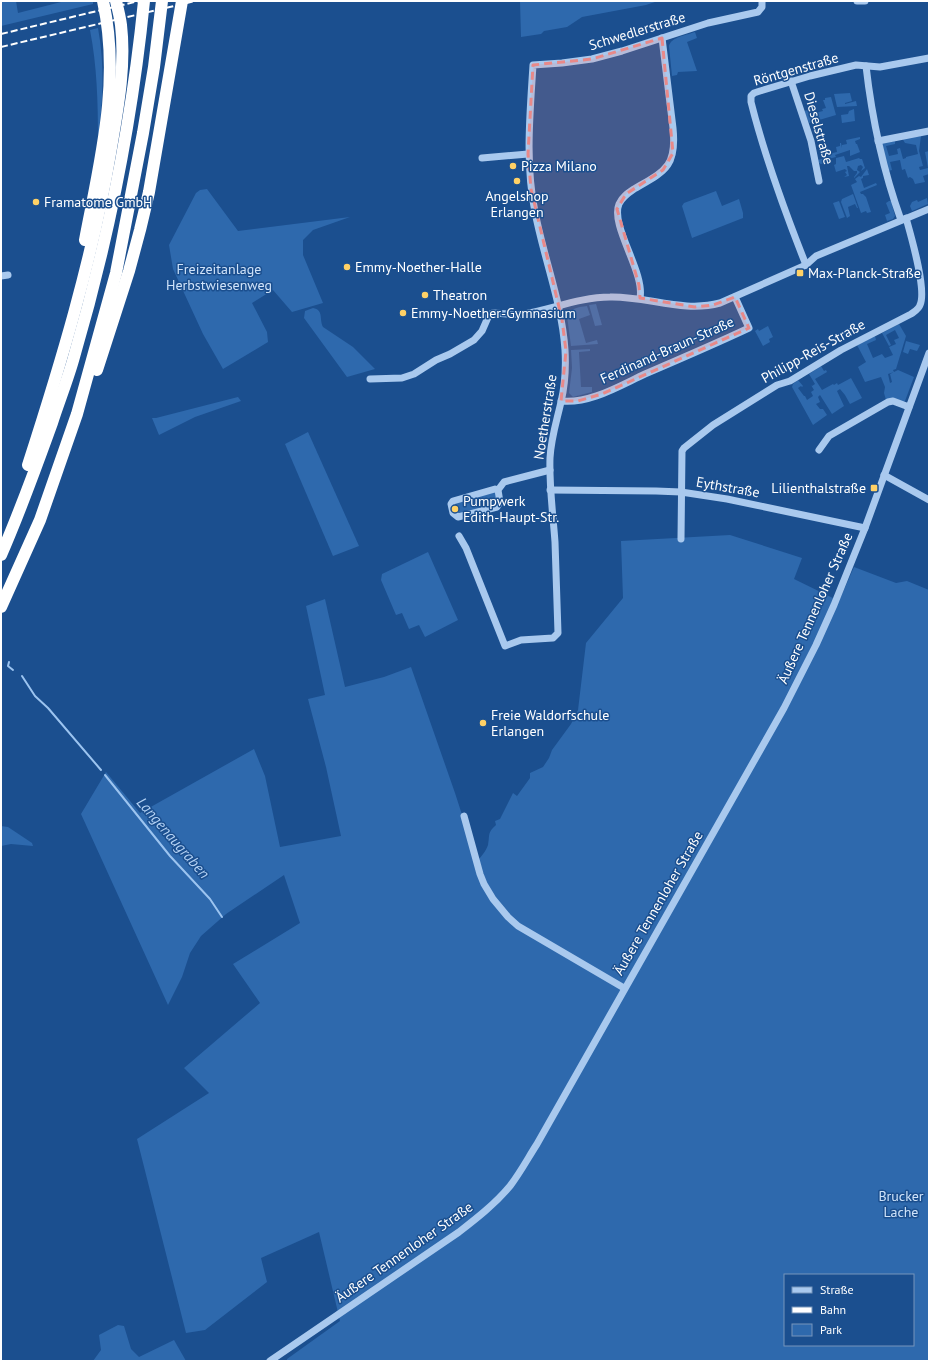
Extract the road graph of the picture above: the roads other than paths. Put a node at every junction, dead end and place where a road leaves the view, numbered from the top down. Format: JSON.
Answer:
{"nodes":[{"id":1,"x":103,"y":1,"type":"edge"},
{"id":2,"x":116,"y":1,"type":"edge"},
{"id":3,"x":144,"y":1,"type":"edge"},
{"id":4,"x":162,"y":1,"type":"edge"},
{"id":5,"x":177,"y":1,"type":"edge"},
{"id":6,"x":182,"y":1,"type":"edge"},
{"id":7,"x":762,"y":1,"type":"edge"},
{"id":8,"x":857,"y":1,"type":"edge"},
{"id":9,"x":865,"y":1,"type":"edge"},
{"id":10,"x":662,"y":38,"type":"junction"},
{"id":11,"x":174,"y":45,"type":"junction"},
{"id":12,"x":929,"y":58,"type":"edge"},
{"id":13,"x":533,"y":65,"type":"joint"},
{"id":14,"x":866,"y":66,"type":"junction"},
{"id":15,"x":791,"y":81,"type":"junction"},
{"id":16,"x":929,"y":131,"type":"edge"},
{"id":17,"x":878,"y":141,"type":"junction"},
{"id":18,"x":528,"y":154,"type":"junction"},
{"id":19,"x":482,"y":158,"type":"dead end"},
{"id":20,"x":820,"y":181,"type":"dead end"},
{"id":21,"x":929,"y":209,"type":"edge"},
{"id":22,"x":904,"y":219,"type":"junction"},
{"id":23,"x":806,"y":265,"type":"junction"},
{"id":24,"x":735,"y":297,"type":"junction"},
{"id":25,"x":640,"y":298,"type":"junction"},
{"id":26,"x":559,"y":306,"type":"junction"},
{"id":27,"x":68,"y":336,"type":"junction"},
{"id":28,"x":929,"y":353,"type":"edge"},
{"id":29,"x":926,"y":373,"type":"edge"},
{"id":30,"x":370,"y":379,"type":"dead end"},
{"id":31,"x":562,"y":401,"type":"junction"},
{"id":32,"x":909,"y":407,"type":"junction"},
{"id":33,"x":77,"y":414,"type":"junction"},
{"id":34,"x":819,"y":450,"type":"dead end"},
{"id":35,"x":550,"y":470,"type":"junction"},
{"id":36,"x":884,"y":475,"type":"junction"},
{"id":37,"x":498,"y":490,"type":"junction"},
{"id":38,"x":550,"y":490,"type":"junction"},
{"id":39,"x":681,"y":492,"type":"junction"},
{"id":40,"x":929,"y":500,"type":"edge"},
{"id":41,"x":865,"y":528,"type":"junction"},
{"id":42,"x":459,"y":536,"type":"dead end"},
{"id":43,"x":1,"y":539,"type":"edge"},
{"id":44,"x":681,"y":539,"type":"dead end"},
{"id":45,"x":1,"y":556,"type":"edge"},
{"id":46,"x":1,"y":607,"type":"edge"},
{"id":47,"x":464,"y":816,"type":"dead end"},
{"id":48,"x":624,"y":988,"type":"junction"},
{"id":49,"x":270,"y":1361,"type":"edge"}],
"edges":[{"from":1,"to":27,"type":"highway"},
{"from":2,"to":27,"type":"highway"},
{"from":3,"to":45,"type":"highway"},
{"from":4,"to":33,"type":"highway"},
{"from":5,"to":11,"type":"highway"},
{"from":6,"to":11,"type":"highway"},
{"from":7,"to":10,"type":"street","name":"Schwedlerstraße"},
{"from":8,"to":9,"type":"street"},
{"from":10,"to":13,"type":"street","name":"Schwedlerstraße"},
{"from":10,"to":25,"type":"street"},
{"from":11,"to":33,"type":"highway"},
{"from":12,"to":14,"type":"street","name":"Röntgenstraße"},
{"from":13,"to":18,"type":"street","name":"Noetherstraße"},
{"from":14,"to":15,"type":"street","name":"Röntgenstraße"},
{"from":14,"to":17,"type":"street"},
{"from":15,"to":20,"type":"street","name":"Dieselstraße"},
{"from":15,"to":23,"type":"street","name":"Röntgenstraße"},
{"from":16,"to":17,"type":"street"},
{"from":17,"to":22,"type":"street"},
{"from":18,"to":19,"type":"street"},
{"from":18,"to":26,"type":"street","name":"Noetherstraße"},
{"from":21,"to":22,"type":"street"},
{"from":22,"to":23,"type":"street"},
{"from":22,"to":39,"type":"street","name":"Philipp-Reis-Straße"},
{"from":23,"to":24,"type":"street"},
{"from":24,"to":25,"type":"street"},
{"from":24,"to":31,"type":"street","name":"Ferdinand-Braun-Straße"},
{"from":25,"to":26,"type":"street"},
{"from":26,"to":30,"type":"street"},
{"from":26,"to":31,"type":"street","name":"Noetherstraße"},
{"from":27,"to":43,"type":"highway"},
{"from":28,"to":29,"type":"street","name":"Äußere Tennenloher Straße"},
{"from":29,"to":32,"type":"street","name":"Äußere Tennenloher Straße"},
{"from":31,"to":35,"type":"street","name":"Noetherstraße"},
{"from":32,"to":34,"type":"street"},
{"from":32,"to":36,"type":"street","name":"Äußere Tennenloher Straße"},
{"from":33,"to":46,"type":"highway"},
{"from":35,"to":37,"type":"street"},
{"from":35,"to":38,"type":"street","name":"Noetherstraße"},
{"from":36,"to":40,"type":"street"},
{"from":36,"to":41,"type":"street","name":"Äußere Tennenloher Straße"},
{"from":37,"to":37,"type":"street"},
{"from":38,"to":39,"type":"street","name":"Eythstraße"},
{"from":38,"to":42,"type":"street","name":"Noetherstraße"},
{"from":39,"to":41,"type":"street","name":"Eythstraße"},
{"from":39,"to":44,"type":"street","name":"Eythstraße"},
{"from":41,"to":48,"type":"street","name":"Äußere Tennenloher Straße"},
{"from":47,"to":48,"type":"street"},
{"from":48,"to":49,"type":"street","name":"Äußere Tennenloher Straße"}]}
